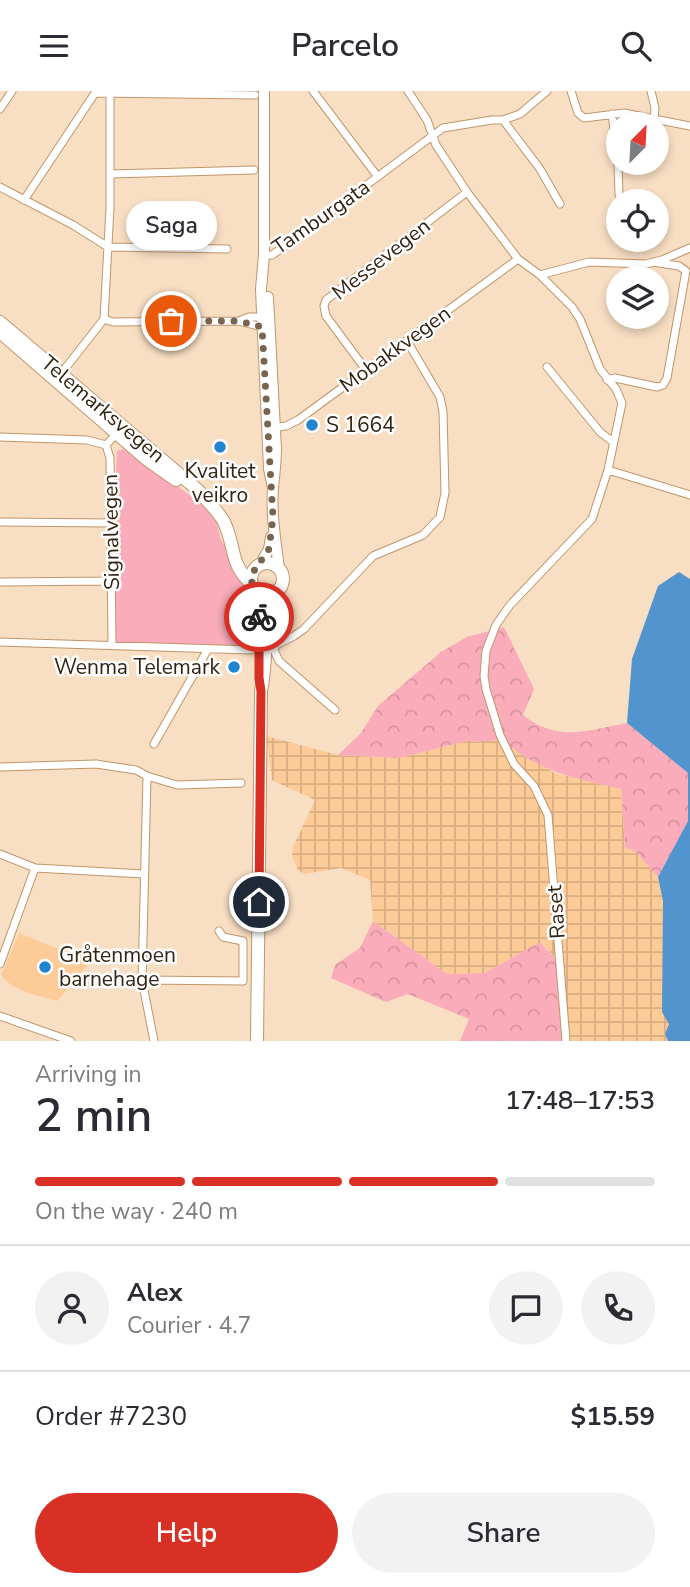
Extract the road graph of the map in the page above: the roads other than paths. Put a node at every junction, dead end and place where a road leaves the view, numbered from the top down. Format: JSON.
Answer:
{"nodes":[{"id":1,"x":12,"y":91,"type":"edge"},
{"id":2,"x":313,"y":91,"type":"edge"},
{"id":3,"x":408,"y":91,"type":"edge"},
{"id":4,"x":547,"y":91,"type":"edge"},
{"id":5,"x":571,"y":91,"type":"edge"},
{"id":6,"x":651,"y":91,"type":"edge"},
{"id":7,"x":260,"y":93,"type":"edge"},
{"id":8,"x":110,"y":94,"type":"junction"},
{"id":9,"x":0,"y":109,"type":"edge"},
{"id":10,"x":654,"y":112,"type":"edge"},
{"id":11,"x":606,"y":115,"type":"edge"},
{"id":12,"x":503,"y":120,"type":"junction"},
{"id":13,"x":669,"y":123,"type":"edge"},
{"id":14,"x":690,"y":126,"type":"edge"},
{"id":15,"x":433,"y":135,"type":"junction"},
{"id":16,"x":254,"y":170,"type":"dead end"},
{"id":17,"x":111,"y":174,"type":"junction"},
{"id":18,"x":379,"y":177,"type":"junction"},
{"id":19,"x":0,"y":187,"type":"edge"},
{"id":20,"x":467,"y":192,"type":"junction"},
{"id":21,"x":24,"y":200,"type":"junction"},
{"id":22,"x":560,"y":204,"type":"dead end"},
{"id":23,"x":108,"y":247,"type":"junction"},
{"id":24,"x":690,"y":248,"type":"edge"},
{"id":25,"x":226,"y":249,"type":"dead end"},
{"id":26,"x":263,"y":257,"type":"junction"},
{"id":27,"x":518,"y":259,"type":"junction"},
{"id":28,"x":653,"y":262,"type":"junction"},
{"id":29,"x":540,"y":275,"type":"junction"},
{"id":30,"x":104,"y":319,"type":"junction"},
{"id":31,"x":264,"y":321,"type":"junction"},
{"id":32,"x":0,"y":323,"type":"edge"},
{"id":33,"x":0,"y":331,"type":"edge"},
{"id":34,"x":407,"y":341,"type":"junction"},
{"id":35,"x":547,"y":367,"type":"dead end"},
{"id":36,"x":366,"y":370,"type":"junction"},
{"id":37,"x":58,"y":377,"type":"junction"},
{"id":38,"x":607,"y":380,"type":"junction"},
{"id":39,"x":271,"y":428,"type":"junction"},
{"id":40,"x":120,"y":430,"type":"junction"},
{"id":41,"x":0,"y":437,"type":"edge"},
{"id":42,"x":613,"y":442,"type":"junction"},
{"id":43,"x":106,"y":445,"type":"junction"},
{"id":44,"x":608,"y":470,"type":"junction"},
{"id":45,"x":690,"y":495,"type":"edge"},
{"id":46,"x":273,"y":517,"type":"junction"},
{"id":47,"x":0,"y":522,"type":"edge"},
{"id":48,"x":111,"y":523,"type":"junction"},
{"id":49,"x":233,"y":548,"type":"junction"},
{"id":50,"x":259,"y":565,"type":"junction"},
{"id":51,"x":279,"y":569,"type":"junction"},
{"id":52,"x":111,"y":581,"type":"junction"},
{"id":53,"x":0,"y":582,"type":"edge"},
{"id":54,"x":253,"y":586,"type":"junction"},
{"id":55,"x":278,"y":590,"type":"junction"},
{"id":56,"x":0,"y":642,"type":"edge"},
{"id":57,"x":112,"y":646,"type":"junction"},
{"id":58,"x":208,"y":649,"type":"junction"},
{"id":59,"x":251,"y":650,"type":"dead end"},
{"id":60,"x":261,"y":691,"type":"junction"},
{"id":61,"x":335,"y":710,"type":"dead end"},
{"id":62,"x":154,"y":744,"type":"dead end"},
{"id":63,"x":0,"y":767,"type":"edge"},
{"id":64,"x":146,"y":776,"type":"junction"},
{"id":65,"x":241,"y":783,"type":"dead end"},
{"id":66,"x":0,"y":854,"type":"edge"},
{"id":67,"x":35,"y":868,"type":"junction"},
{"id":68,"x":144,"y":874,"type":"junction"},
{"id":69,"x":219,"y":932,"type":"dead end"},
{"id":70,"x":1,"y":954,"type":"edge"},
{"id":71,"x":0,"y":964,"type":"edge"},
{"id":72,"x":142,"y":979,"type":"junction"},
{"id":73,"x":0,"y":1016,"type":"edge"},
{"id":74,"x":71,"y":1041,"type":"edge"},
{"id":75,"x":154,"y":1041,"type":"edge"},
{"id":76,"x":257,"y":1041,"type":"edge"},
{"id":77,"x":566,"y":1041,"type":"edge"}],
"edges":[{"from":1,"to":9,"type":"street"},
{"from":2,"to":18,"type":"street","name":"Tamburgata"},
{"from":3,"to":15,"type":"street","name":"Raset"},
{"from":4,"to":12,"type":"street","name":"Tamburgata"},
{"from":5,"to":11,"type":"street"},
{"from":6,"to":10,"type":"street"},
{"from":7,"to":8,"type":"street"},
{"from":7,"to":26,"type":"main road"},
{"from":8,"to":17,"type":"street"},
{"from":8,"to":21,"type":"street"},
{"from":12,"to":15,"type":"street","name":"Tamburgata"},
{"from":12,"to":22,"type":"street"},
{"from":13,"to":14,"type":"street"},
{"from":15,"to":18,"type":"street","name":"Tamburgata"},
{"from":15,"to":20,"type":"street","name":"Raset"},
{"from":16,"to":17,"type":"street"},
{"from":17,"to":23,"type":"street"},
{"from":18,"to":26,"type":"street","name":"Tamburgata"},
{"from":19,"to":21,"type":"street"},
{"from":20,"to":27,"type":"street","name":"Raset"},
{"from":20,"to":36,"type":"street","name":"Messevegen"},
{"from":21,"to":23,"type":"street"},
{"from":23,"to":25,"type":"street"},
{"from":23,"to":30,"type":"street"},
{"from":24,"to":28,"type":"street"},
{"from":26,"to":31,"type":"main road"},
{"from":27,"to":29,"type":"street","name":"Raset"},
{"from":27,"to":34,"type":"street","name":"Mobakkvegen"},
{"from":28,"to":29,"type":"street"},
{"from":28,"to":38,"type":"street"},
{"from":29,"to":38,"type":"street","name":"Raset"},
{"from":30,"to":31,"type":"street"},
{"from":30,"to":37,"type":"street"},
{"from":31,"to":39,"type":"main road"},
{"from":32,"to":37,"type":"highway","name":"Telemarksvegen"},
{"from":33,"to":37,"type":"highway","name":"Telemarksvegen"},
{"from":34,"to":36,"type":"street","name":"Mobakkvegen"},
{"from":34,"to":61,"type":"street"},
{"from":35,"to":42,"type":"street"},
{"from":36,"to":39,"type":"street","name":"Mobakkvegen"},
{"from":37,"to":40,"type":"highway","name":"Telemarksvegen"},
{"from":38,"to":42,"type":"street","name":"Raset"},
{"from":39,"to":46,"type":"main road"},
{"from":40,"to":43,"type":"street","name":"Signalvegen"},
{"from":40,"to":49,"type":"highway","name":"Telemarksvegen"},
{"from":41,"to":43,"type":"street"},
{"from":42,"to":44,"type":"street","name":"Raset"},
{"from":43,"to":48,"type":"street","name":"Signalvegen"},
{"from":44,"to":45,"type":"street"},
{"from":44,"to":77,"type":"street","name":"Raset"},
{"from":46,"to":50,"type":"main road"},
{"from":46,"to":51,"type":"main road"},
{"from":47,"to":48,"type":"street"},
{"from":48,"to":52,"type":"street","name":"Signalvegen"},
{"from":49,"to":50,"type":"highway"},
{"from":49,"to":54,"type":"highway","name":"Telemarksvegen"},
{"from":50,"to":51,"type":"highway"},
{"from":50,"to":54,"type":"highway"},
{"from":51,"to":55,"type":"highway"},
{"from":52,"to":53,"type":"street"},
{"from":52,"to":57,"type":"street","name":"Signalvegen"},
{"from":54,"to":55,"type":"highway"},
{"from":54,"to":60,"type":"highway"},
{"from":55,"to":60,"type":"highway"},
{"from":56,"to":57,"type":"street"},
{"from":57,"to":58,"type":"street"},
{"from":58,"to":59,"type":"street"},
{"from":58,"to":62,"type":"street"},
{"from":60,"to":76,"type":"highway"},
{"from":63,"to":64,"type":"street"},
{"from":64,"to":65,"type":"street"},
{"from":64,"to":68,"type":"street"},
{"from":66,"to":67,"type":"street"},
{"from":67,"to":68,"type":"street"},
{"from":67,"to":70,"type":"street"},
{"from":68,"to":72,"type":"street"},
{"from":69,"to":72,"type":"street"},
{"from":70,"to":71,"type":"street"},
{"from":72,"to":75,"type":"street"},
{"from":73,"to":74,"type":"street"}]}
